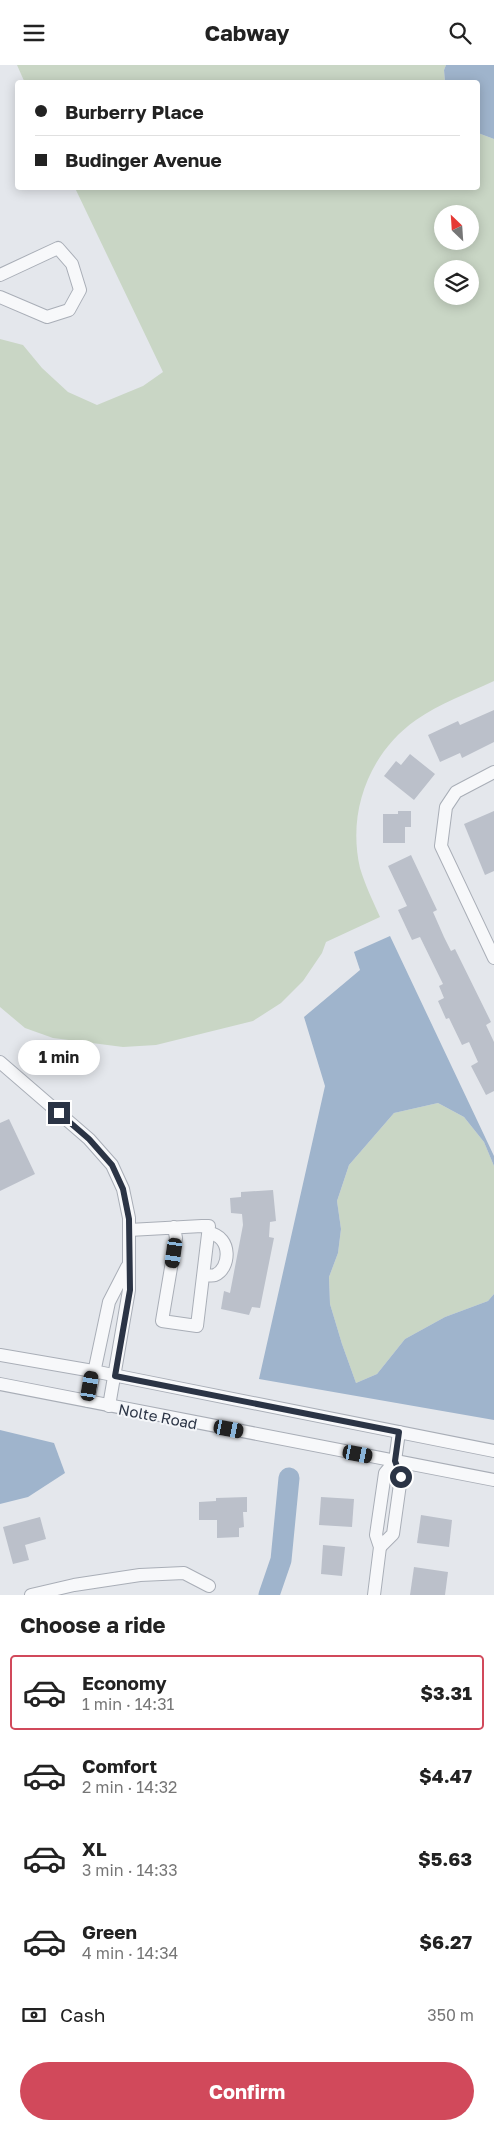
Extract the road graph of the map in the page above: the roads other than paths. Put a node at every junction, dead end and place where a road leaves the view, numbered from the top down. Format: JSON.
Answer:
{"nodes":[{"id":1,"x":0,"y":275,"type":"edge"},
{"id":2,"x":0,"y":297,"type":"edge"},
{"id":3,"x":494,"y":773,"type":"edge"},
{"id":4,"x":494,"y":958,"type":"edge"},
{"id":5,"x":0,"y":1062,"type":"edge"},
{"id":6,"x":174,"y":1227,"type":"junction"},
{"id":7,"x":129,"y":1230,"type":"junction"},
{"id":8,"x":209,"y":1233,"type":"junction"},
{"id":9,"x":128,"y":1264,"type":"junction"},
{"id":10,"x":204,"y":1275,"type":"junction"},
{"id":11,"x":0,"y":1355,"type":"edge"},
{"id":12,"x":93,"y":1371,"type":"junction"},
{"id":13,"x":115,"y":1376,"type":"junction"},
{"id":14,"x":0,"y":1384,"type":"edge"},
{"id":15,"x":88,"y":1401,"type":"junction"},
{"id":16,"x":109,"y":1406,"type":"junction"},
{"id":17,"x":399,"y":1432,"type":"junction"},
{"id":18,"x":494,"y":1451,"type":"edge"},
{"id":19,"x":395,"y":1461,"type":"junction"},
{"id":20,"x":494,"y":1480,"type":"edge"},
{"id":21,"x":209,"y":1586,"type":"dead end"},
{"id":22,"x":31,"y":1595,"type":"edge"},
{"id":23,"x":374,"y":1595,"type":"edge"}],
"edges":[{"from":1,"to":2,"type":"street"},
{"from":3,"to":4,"type":"street"},
{"from":5,"to":7,"type":"street"},
{"from":6,"to":7,"type":"street"},
{"from":6,"to":8,"type":"street"},
{"from":6,"to":10,"type":"street"},
{"from":7,"to":9,"type":"street"},
{"from":8,"to":10,"type":"street"},
{"from":8,"to":10,"type":"street"},
{"from":9,"to":12,"type":"street"},
{"from":9,"to":13,"type":"street"},
{"from":11,"to":12,"type":"street","name":"Nolte Road"},
{"from":12,"to":13,"type":"street","name":"Nolte Road"},
{"from":12,"to":15,"type":"street"},
{"from":13,"to":16,"type":"street"},
{"from":13,"to":17,"type":"street","name":"Nolte Road"},
{"from":14,"to":15,"type":"street","name":"Nolte Road"},
{"from":15,"to":16,"type":"street","name":"Nolte Road"},
{"from":16,"to":19,"type":"street","name":"Nolte Road"},
{"from":17,"to":18,"type":"street","name":"Nolte Road"},
{"from":17,"to":19,"type":"street"},
{"from":19,"to":20,"type":"street","name":"Nolte Road"},
{"from":19,"to":23,"type":"street"},
{"from":21,"to":22,"type":"street"}]}
